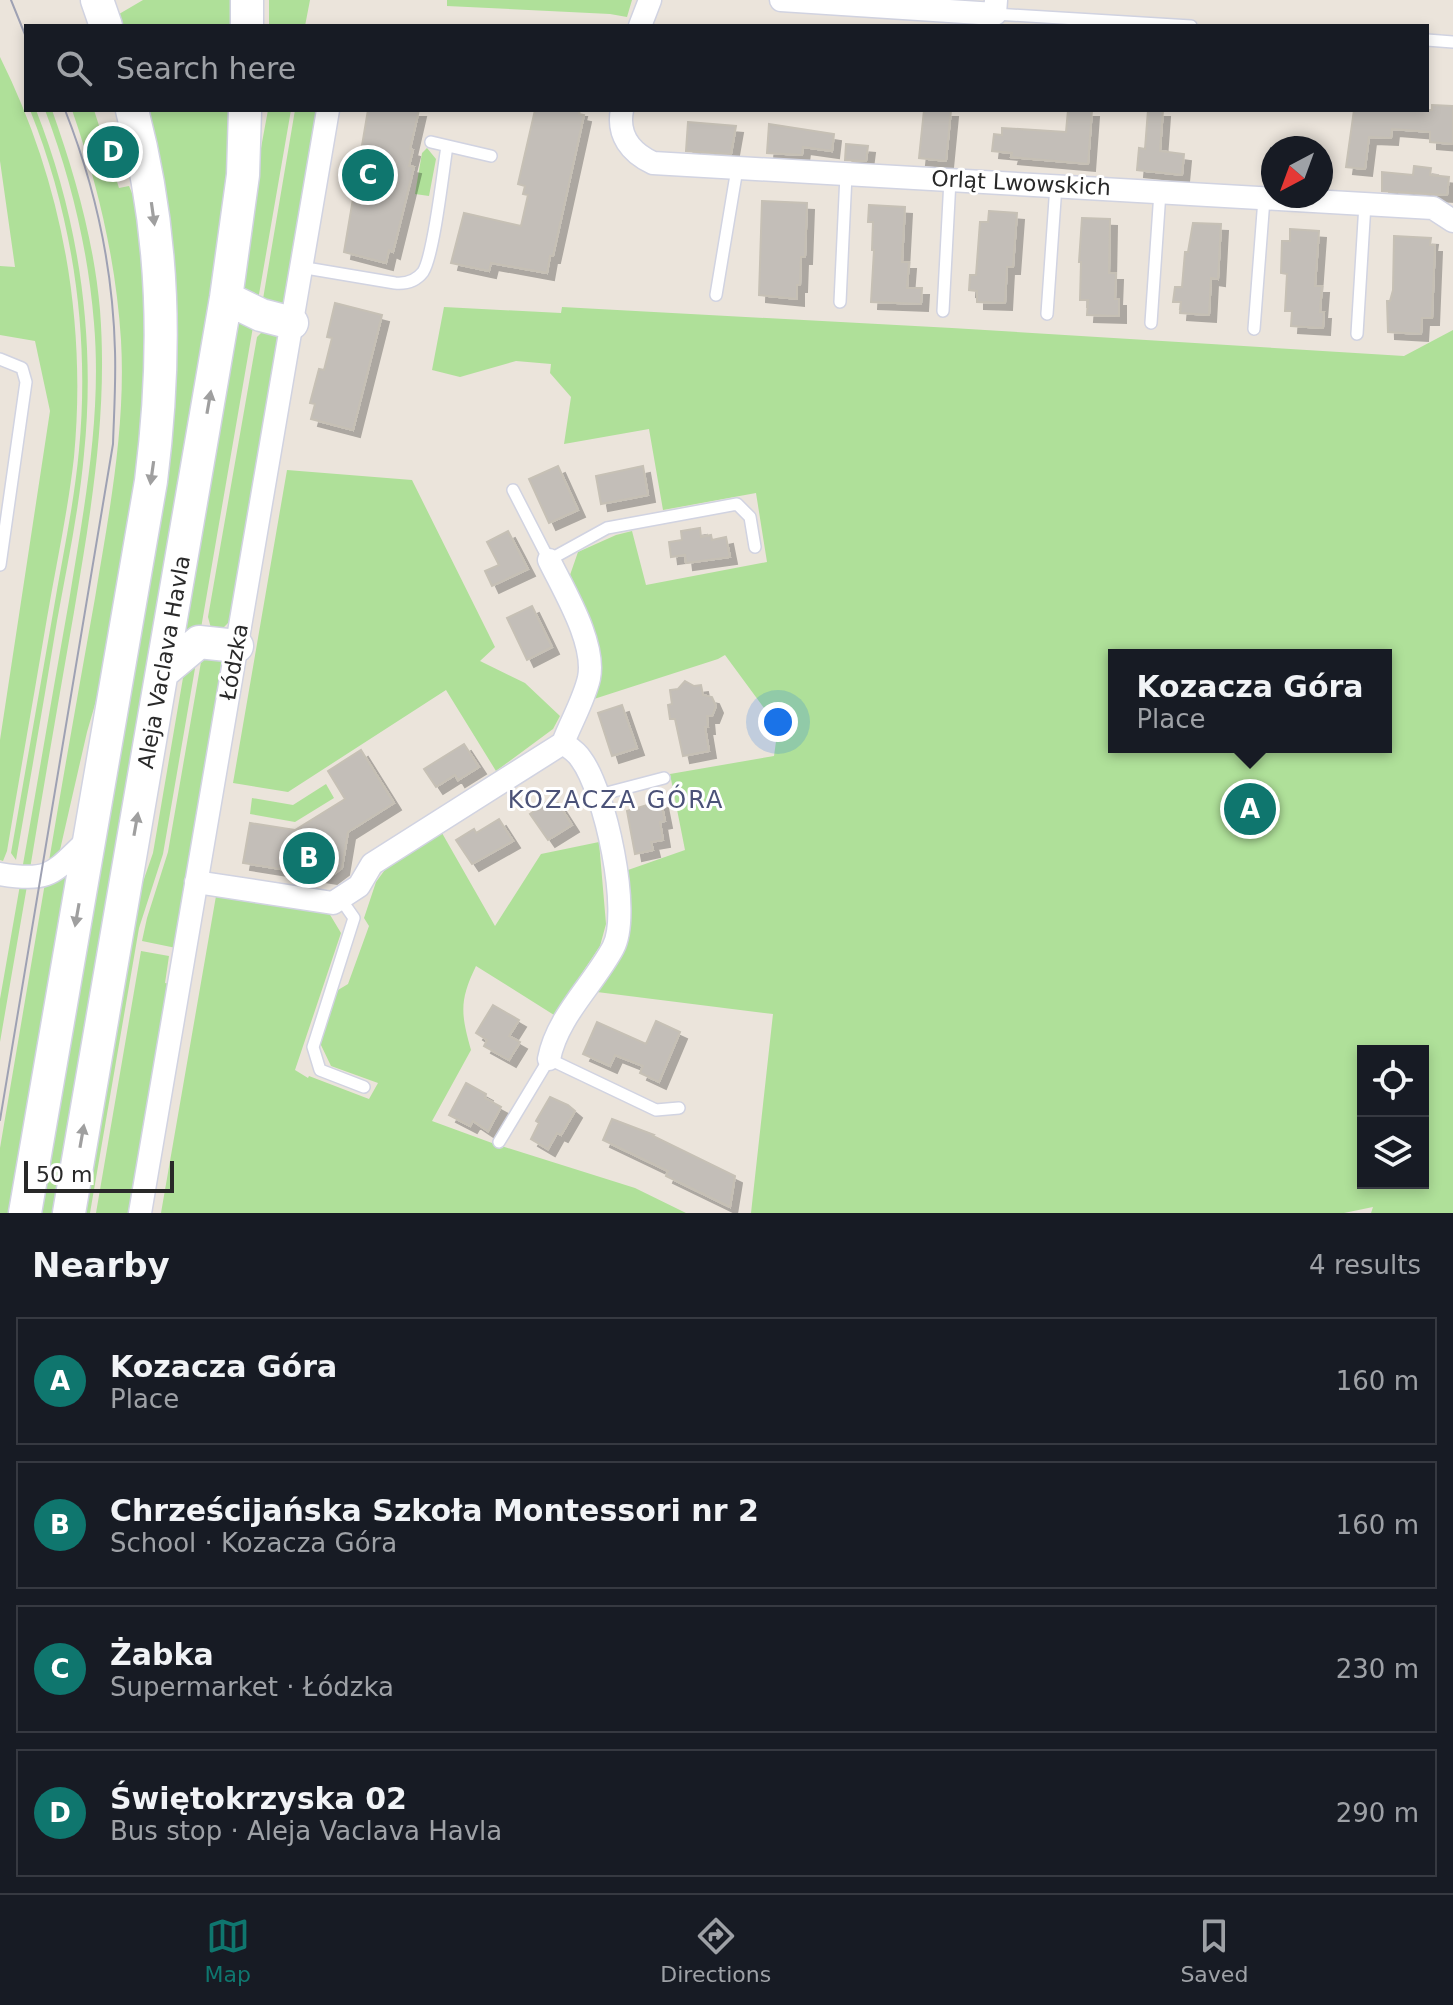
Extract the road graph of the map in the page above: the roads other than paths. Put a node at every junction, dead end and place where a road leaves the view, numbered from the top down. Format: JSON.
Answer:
{"nodes":[{"id":1,"x":97,"y":0,"type":"edge"},
{"id":2,"x":247,"y":0,"type":"edge"},
{"id":3,"x":650,"y":0,"type":"edge"},
{"id":4,"x":781,"y":0,"type":"edge"},
{"id":5,"x":982,"y":11,"type":"edge"},
{"id":6,"x":105,"y":24,"type":"edge"},
{"id":7,"x":247,"y":24,"type":"edge"},
{"id":8,"x":641,"y":24,"type":"edge"},
{"id":9,"x":1163,"y":24,"type":"edge"},
{"id":10,"x":1429,"y":40,"type":"edge"},
{"id":11,"x":1453,"y":42,"type":"edge"},
{"id":12,"x":132,"y":112,"type":"edge"},
{"id":13,"x":245,"y":112,"type":"edge"},
{"id":14,"x":328,"y":112,"type":"edge"},
{"id":15,"x":622,"y":112,"type":"edge"},
{"id":16,"x":431,"y":142,"type":"dead end"},
{"id":17,"x":447,"y":146,"type":"junction"},
{"id":18,"x":491,"y":156,"type":"dead end"},
{"id":19,"x":737,"y":169,"type":"junction"},
{"id":20,"x":846,"y":175,"type":"junction"},
{"id":21,"x":950,"y":179,"type":"junction"},
{"id":22,"x":1056,"y":185,"type":"junction"},
{"id":23,"x":1160,"y":191,"type":"junction"},
{"id":24,"x":1261,"y":199,"type":"edge"},
{"id":25,"x":1333,"y":202,"type":"edge"},
{"id":26,"x":1365,"y":204,"type":"junction"},
{"id":27,"x":1263,"y":208,"type":"edge"},
{"id":28,"x":1453,"y":221,"type":"edge"},
{"id":29,"x":300,"y":267,"type":"junction"},
{"id":30,"x":716,"y":295,"type":"dead end"},
{"id":31,"x":226,"y":298,"type":"junction"},
{"id":32,"x":840,"y":302,"type":"dead end"},
{"id":33,"x":943,"y":311,"type":"dead end"},
{"id":34,"x":1047,"y":314,"type":"dead end"},
{"id":35,"x":292,"y":323,"type":"junction"},
{"id":36,"x":1151,"y":323,"type":"dead end"},
{"id":37,"x":1254,"y":329,"type":"dead end"},
{"id":38,"x":1357,"y":334,"type":"dead end"},
{"id":39,"x":0,"y":359,"type":"edge"},
{"id":40,"x":513,"y":490,"type":"dead end"},
{"id":41,"x":755,"y":547,"type":"dead end"},
{"id":42,"x":549,"y":560,"type":"junction"},
{"id":43,"x":0,"y":565,"type":"edge"},
{"id":44,"x":237,"y":646,"type":"junction"},
{"id":45,"x":163,"y":672,"type":"junction"},
{"id":46,"x":563,"y":743,"type":"junction"},
{"id":47,"x":664,"y":778,"type":"dead end"},
{"id":48,"x":599,"y":795,"type":"junction"},
{"id":49,"x":90,"y":838,"type":"junction"},
{"id":50,"x":0,"y":874,"type":"edge"},
{"id":51,"x":196,"y":882,"type":"junction"},
{"id":52,"x":340,"y":898,"type":"junction"},
{"id":53,"x":549,"y":1059,"type":"junction"},
{"id":54,"x":364,"y":1087,"type":"dead end"},
{"id":55,"x":679,"y":1108,"type":"dead end"},
{"id":56,"x":499,"y":1142,"type":"dead end"},
{"id":57,"x":25,"y":1213,"type":"edge"},
{"id":58,"x":69,"y":1213,"type":"edge"},
{"id":59,"x":140,"y":1213,"type":"edge"}],
"edges":[{"from":1,"to":6,"type":"main road"},
{"from":2,"to":7,"type":"main road"},
{"from":3,"to":8,"type":"street"},
{"from":4,"to":5,"type":"street"},
{"from":5,"to":9,"type":"lane"},
{"from":10,"to":11,"type":"lane"},
{"from":12,"to":49,"type":"main road","name":"Aleja Vaclava Havla","one_way":true},
{"from":13,"to":31,"type":"main road","name":"Aleja Vaclava Havla"},
{"from":14,"to":29,"type":"street","name":"Łódzka"},
{"from":15,"to":19,"type":"street","name":"Orląt Lwowskich"},
{"from":16,"to":17,"type":"lane"},
{"from":17,"to":18,"type":"lane"},
{"from":17,"to":29,"type":"lane"},
{"from":19,"to":20,"type":"street","name":"Orląt Lwowskich"},
{"from":19,"to":30,"type":"lane"},
{"from":20,"to":21,"type":"street","name":"Orląt Lwowskich"},
{"from":20,"to":32,"type":"lane"},
{"from":21,"to":22,"type":"street","name":"Orląt Lwowskich"},
{"from":21,"to":33,"type":"lane"},
{"from":22,"to":23,"type":"street","name":"Orląt Lwowskich"},
{"from":22,"to":34,"type":"lane"},
{"from":23,"to":24,"type":"street","name":"Orląt Lwowskich"},
{"from":23,"to":36,"type":"lane"},
{"from":25,"to":26,"type":"street","name":"Orląt Lwowskich"},
{"from":26,"to":28,"type":"street","name":"Orląt Lwowskich"},
{"from":26,"to":38,"type":"lane"},
{"from":27,"to":37,"type":"lane"},
{"from":29,"to":35,"type":"street","name":"Łódzka"},
{"from":31,"to":35,"type":"main road"},
{"from":45,"to":31,"type":"main road","name":"Aleja Vaclava Havla","one_way":true},
{"from":35,"to":44,"type":"street","name":"Łódzka"},
{"from":39,"to":43,"type":"lane"},
{"from":40,"to":42,"type":"lane"},
{"from":41,"to":42,"type":"lane"},
{"from":42,"to":46,"type":"street"},
{"from":44,"to":45,"type":"main road"},
{"from":44,"to":51,"type":"street","name":"Łódzka"},
{"from":58,"to":45,"type":"main road","name":"Aleja Vaclava Havla","one_way":true},
{"from":46,"to":48,"type":"street"},
{"from":46,"to":52,"type":"street"},
{"from":47,"to":48,"type":"lane"},
{"from":48,"to":53,"type":"street"},
{"from":49,"to":50,"type":"street"},
{"from":49,"to":57,"type":"main road","name":"Aleja Vaclava Havla","one_way":true},
{"from":51,"to":52,"type":"street"},
{"from":51,"to":59,"type":"street","name":"Łódzka"},
{"from":52,"to":54,"type":"lane"},
{"from":53,"to":55,"type":"lane"},
{"from":53,"to":56,"type":"lane"}]}
